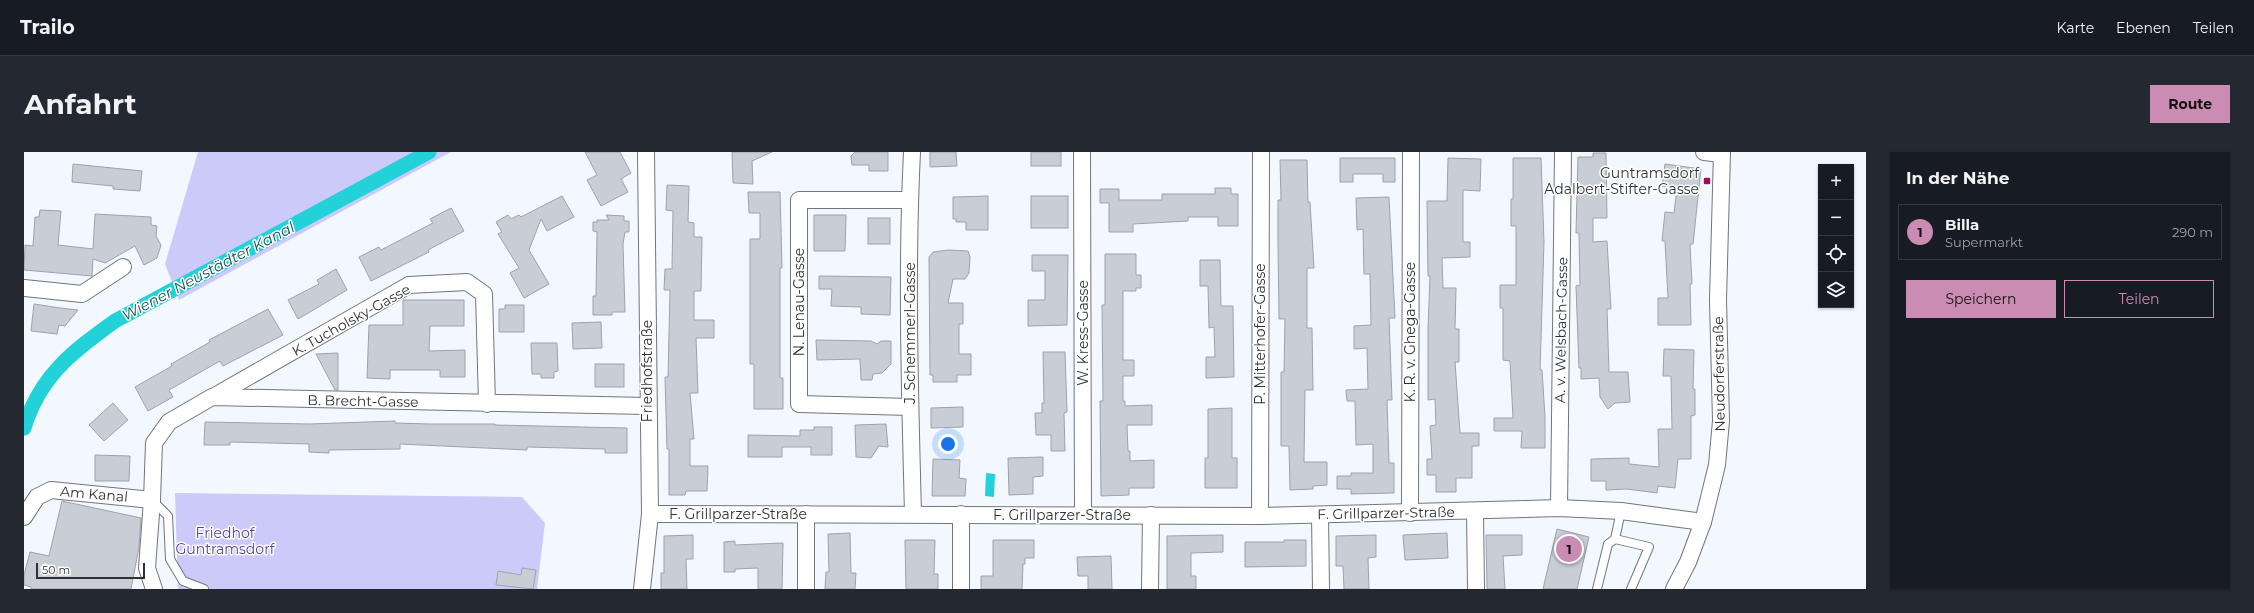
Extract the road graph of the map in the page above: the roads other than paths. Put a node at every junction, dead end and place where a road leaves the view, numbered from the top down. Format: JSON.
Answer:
{"nodes":[{"id":1,"x":646,"y":152,"type":"edge"},
{"id":2,"x":912,"y":152,"type":"edge"},
{"id":3,"x":1082,"y":152,"type":"edge"},
{"id":4,"x":1261,"y":152,"type":"edge"},
{"id":5,"x":1411,"y":152,"type":"edge"},
{"id":6,"x":1563,"y":152,"type":"edge"},
{"id":7,"x":1704,"y":152,"type":"edge"},
{"id":8,"x":1722,"y":153,"type":"edge"},
{"id":9,"x":910,"y":200,"type":"junction"},
{"id":10,"x":123,"y":267,"type":"dead end"},
{"id":11,"x":24,"y":288,"type":"edge"},
{"id":12,"x":212,"y":397,"type":"junction"},
{"id":13,"x":487,"y":404,"type":"junction"},
{"id":14,"x":647,"y":406,"type":"junction"},
{"id":15,"x":910,"y":407,"type":"junction"},
{"id":16,"x":152,"y":500,"type":"junction"},
{"id":17,"x":1559,"y":508,"type":"junction"},
{"id":18,"x":1475,"y":511,"type":"junction"},
{"id":19,"x":1621,"y":511,"type":"junction"},
{"id":20,"x":1410,"y":513,"type":"junction"},
{"id":21,"x":650,"y":514,"type":"junction"},
{"id":22,"x":806,"y":514,"type":"junction"},
{"id":23,"x":914,"y":514,"type":"junction"},
{"id":24,"x":962,"y":514,"type":"junction"},
{"id":25,"x":1083,"y":515,"type":"junction"},
{"id":26,"x":1151,"y":515,"type":"junction"},
{"id":27,"x":1320,"y":515,"type":"junction"},
{"id":28,"x":1260,"y":516,"type":"junction"},
{"id":29,"x":24,"y":517,"type":"edge"},
{"id":30,"x":1703,"y":522,"type":"junction"},
{"id":31,"x":1615,"y":539,"type":"junction"},
{"id":32,"x":154,"y":589,"type":"edge"},
{"id":33,"x":204,"y":589,"type":"edge"},
{"id":34,"x":642,"y":589,"type":"edge"},
{"id":35,"x":806,"y":589,"type":"edge"},
{"id":36,"x":961,"y":589,"type":"edge"},
{"id":37,"x":1150,"y":589,"type":"edge"},
{"id":38,"x":1321,"y":589,"type":"edge"},
{"id":39,"x":1476,"y":589,"type":"edge"},
{"id":40,"x":1596,"y":589,"type":"edge"},
{"id":41,"x":1631,"y":589,"type":"edge"},
{"id":42,"x":1674,"y":589,"type":"edge"}],
"edges":[{"from":1,"to":14,"type":"street","name":"Friedhofstraße"},
{"from":2,"to":9,"type":"street","name":"J. Schemmerl-Gasse"},
{"from":3,"to":25,"type":"street","name":"W. Kress-Gasse"},
{"from":4,"to":28,"type":"street","name":"P. Mitterhofer-Gasse"},
{"from":5,"to":20,"type":"street","name":"K. R. v. Ghega-Gasse"},
{"from":6,"to":17,"type":"street","name":"A. v. Welsbach-Gasse"},
{"from":7,"to":8,"type":"street"},
{"from":8,"to":30,"type":"street","name":"Neudorferstraße"},
{"from":9,"to":15,"type":"street","name":"J. Schemmerl-Gasse"},
{"from":9,"to":15,"type":"street","name":"N. Lenau-Gasse"},
{"from":10,"to":11,"type":"street"},
{"from":12,"to":13,"type":"street","name":"B. Brecht-Gasse"},
{"from":12,"to":13,"type":"street","name":"K. Tucholsky-Gasse"},
{"from":12,"to":16,"type":"street"},
{"from":13,"to":14,"type":"street","name":"B. Brecht-Gasse"},
{"from":14,"to":21,"type":"street","name":"Friedhofstraße"},
{"from":15,"to":23,"type":"street","name":"J. Schemmerl-Gasse"},
{"from":16,"to":29,"type":"street","name":"Am Kanal"},
{"from":16,"to":32,"type":"street"},
{"from":16,"to":33,"type":"lane"},
{"from":17,"to":18,"type":"street","name":"F. Grillparzer-Straße"},
{"from":17,"to":19,"type":"street","name":"F. Grillparzer-Straße"},
{"from":18,"to":20,"type":"street","name":"F. Grillparzer-Straße"},
{"from":18,"to":39,"type":"street","name":"F. Grillparzer-Straße"},
{"from":19,"to":30,"type":"street","name":"F. Grillparzer-Straße"},
{"from":19,"to":31,"type":"lane"},
{"from":20,"to":27,"type":"street","name":"F. Grillparzer-Straße"},
{"from":21,"to":22,"type":"street","name":"F. Grillparzer-Straße"},
{"from":21,"to":34,"type":"street","name":"Friedhofstraße"},
{"from":22,"to":23,"type":"street","name":"F. Grillparzer-Straße"},
{"from":22,"to":35,"type":"street"},
{"from":23,"to":24,"type":"street","name":"F. Grillparzer-Straße"},
{"from":24,"to":25,"type":"street","name":"F. Grillparzer-Straße"},
{"from":24,"to":36,"type":"street"},
{"from":25,"to":26,"type":"street","name":"F. Grillparzer-Straße"},
{"from":26,"to":28,"type":"street","name":"F. Grillparzer-Straße"},
{"from":26,"to":37,"type":"street"},
{"from":27,"to":28,"type":"street","name":"F. Grillparzer-Straße"},
{"from":27,"to":38,"type":"street"},
{"from":30,"to":42,"type":"street","name":"Neudorferstraße"},
{"from":31,"to":40,"type":"lane"},
{"from":31,"to":41,"type":"lane"}]}
